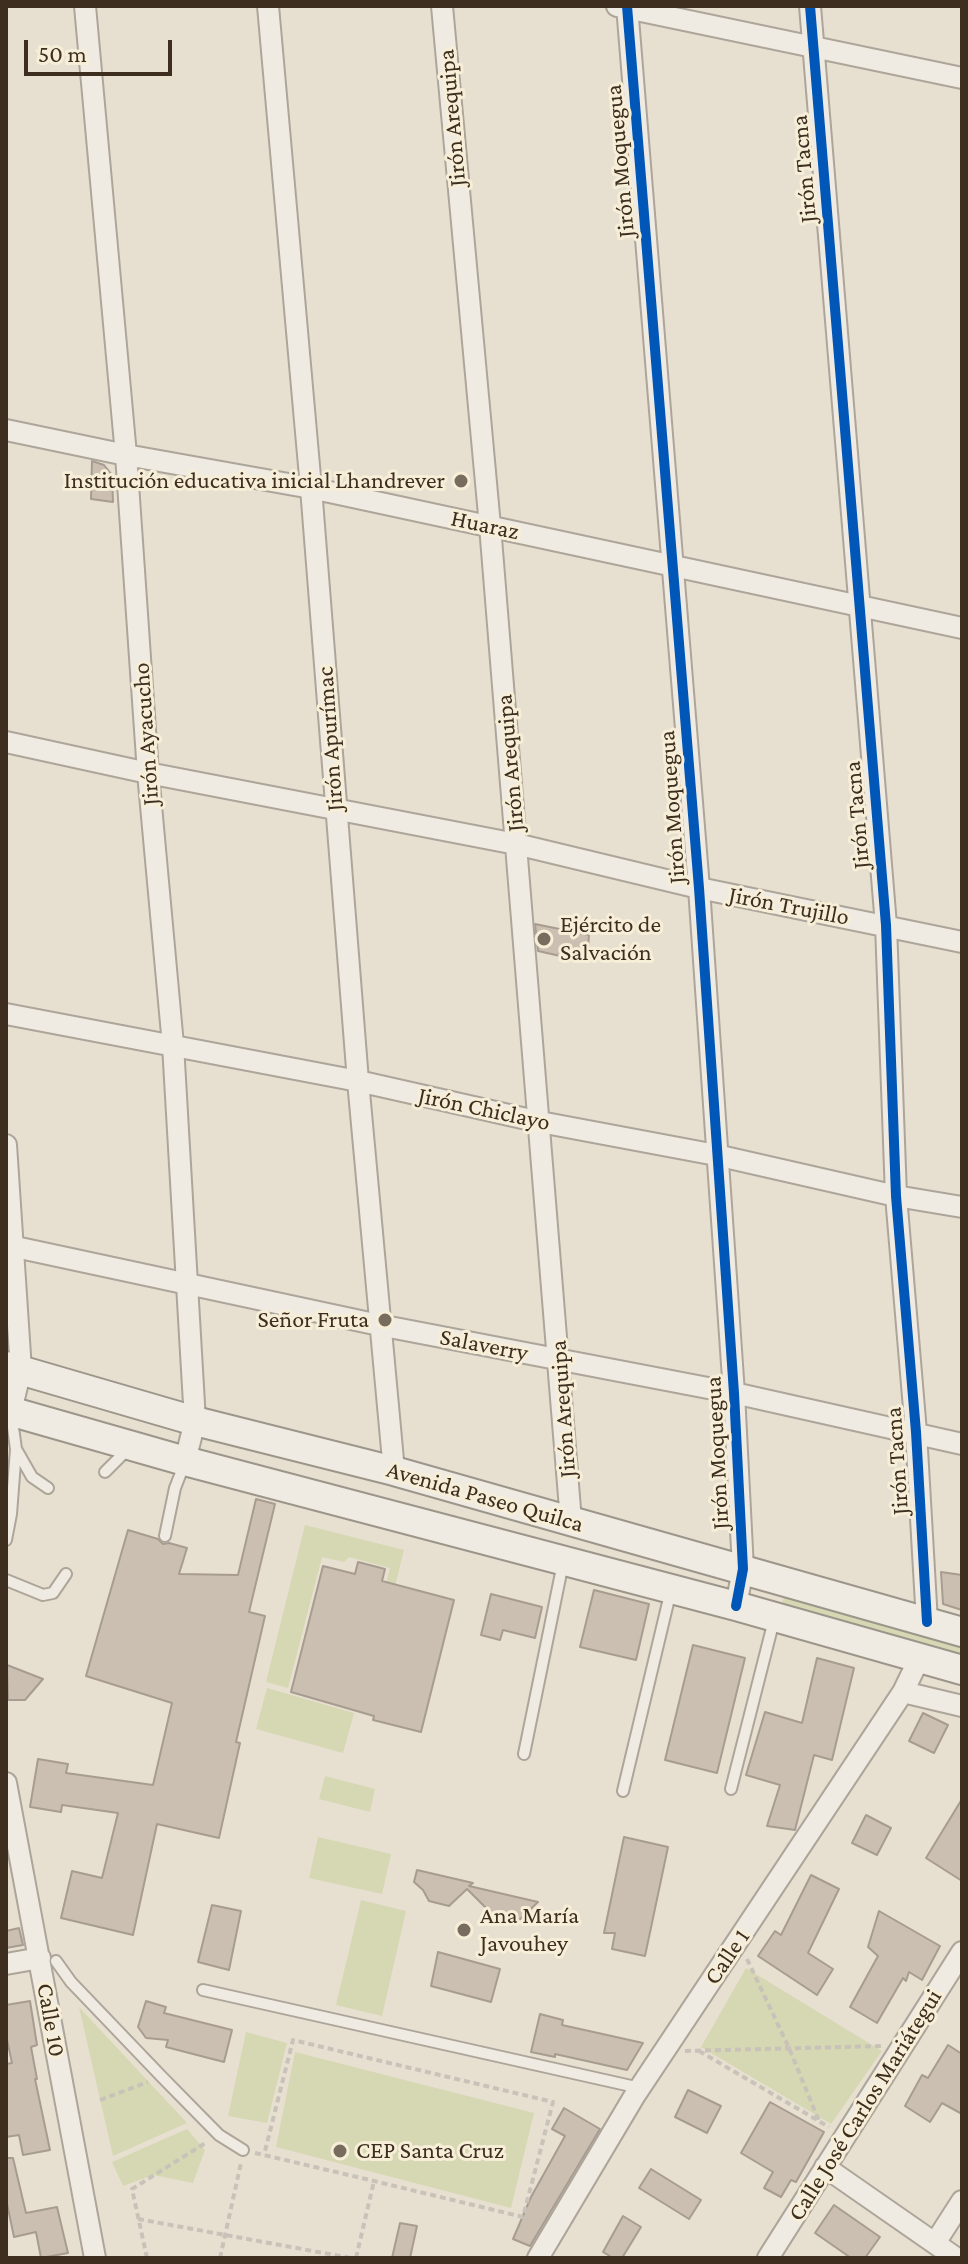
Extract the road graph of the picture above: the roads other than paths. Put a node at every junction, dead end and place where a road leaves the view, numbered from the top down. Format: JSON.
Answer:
{"nodes":[{"id":1,"x":85,"y":6,"type":"edge"},
{"id":2,"x":268,"y":6,"type":"edge"},
{"id":3,"x":442,"y":6,"type":"edge"},
{"id":4,"x":810,"y":6,"type":"edge"},
{"id":5,"x":623,"y":7,"type":"edge"},
{"id":6,"x":813,"y":47,"type":"junction"},
{"id":7,"x":962,"y":78,"type":"edge"},
{"id":8,"x":6,"y":430,"type":"edge"},
{"id":9,"x":126,"y":455,"type":"junction"},
{"id":10,"x":311,"y":488,"type":"junction"},
{"id":11,"x":490,"y":526,"type":"junction"},
{"id":12,"x":674,"y":566,"type":"junction"},
{"id":13,"x":861,"y":608,"type":"junction"},
{"id":14,"x":962,"y":628,"type":"edge"},
{"id":15,"x":6,"y":742,"type":"edge"},
{"id":16,"x":148,"y":773,"type":"junction"},
{"id":17,"x":336,"y":808,"type":"junction"},
{"id":18,"x":516,"y":844,"type":"junction"},
{"id":19,"x":699,"y":888,"type":"junction"},
{"id":20,"x":886,"y":925,"type":"junction"},
{"id":21,"x":962,"y":942,"type":"edge"},
{"id":22,"x":6,"y":1014,"type":"edge"},
{"id":23,"x":173,"y":1045,"type":"junction"},
{"id":24,"x":358,"y":1081,"type":"junction"},
{"id":25,"x":540,"y":1122,"type":"junction"},
{"id":26,"x":6,"y":1145,"type":"edge"},
{"id":27,"x":716,"y":1155,"type":"junction"},
{"id":28,"x":896,"y":1196,"type":"junction"},
{"id":29,"x":962,"y":1207,"type":"edge"},
{"id":30,"x":10,"y":1246,"type":"edge"},
{"id":31,"x":187,"y":1283,"type":"junction"},
{"id":32,"x":379,"y":1325,"type":"junction"},
{"id":33,"x":559,"y":1360,"type":"junction"},
{"id":34,"x":13,"y":1368,"type":"edge"},
{"id":35,"x":734,"y":1393,"type":"junction"},
{"id":36,"x":8,"y":1411,"type":"edge"},
{"id":37,"x":195,"y":1421,"type":"junction"},
{"id":38,"x":916,"y":1432,"type":"junction"},
{"id":39,"x":962,"y":1444,"type":"edge"},
{"id":40,"x":131,"y":1445,"type":"junction"},
{"id":41,"x":16,"y":1449,"type":"junction"},
{"id":42,"x":185,"y":1461,"type":"junction"},
{"id":43,"x":394,"y":1471,"type":"junction"},
{"id":44,"x":105,"y":1472,"type":"dead end"},
{"id":45,"x":48,"y":1488,"type":"dead end"},
{"id":46,"x":8,"y":1510,"type":"edge"},
{"id":47,"x":571,"y":1521,"type":"junction"},
{"id":48,"x":165,"y":1536,"type":"dead end"},
{"id":49,"x":6,"y":1540,"type":"edge"},
{"id":50,"x":564,"y":1561,"type":"junction"},
{"id":51,"x":743,"y":1569,"type":"junction"},
{"id":52,"x":66,"y":1574,"type":"dead end"},
{"id":53,"x":6,"y":1580,"type":"edge"},
{"id":54,"x":671,"y":1588,"type":"junction"},
{"id":55,"x":736,"y":1606,"type":"junction"},
{"id":56,"x":775,"y":1618,"type":"junction"},
{"id":57,"x":927,"y":1622,"type":"junction"},
{"id":58,"x":962,"y":1632,"type":"edge"},
{"id":59,"x":919,"y":1659,"type":"junction"},
{"id":60,"x":962,"y":1670,"type":"edge"},
{"id":61,"x":903,"y":1692,"type":"junction"},
{"id":62,"x":962,"y":1706,"type":"edge"},
{"id":63,"x":524,"y":1754,"type":"dead end"},
{"id":64,"x":6,"y":1783,"type":"edge"},
{"id":65,"x":731,"y":1789,"type":"dead end"},
{"id":66,"x":623,"y":1791,"type":"dead end"},
{"id":67,"x":962,"y":1952,"type":"edge"},
{"id":68,"x":48,"y":1959,"type":"junction"},
{"id":69,"x":6,"y":1964,"type":"edge"},
{"id":70,"x":203,"y":1990,"type":"dead end"},
{"id":71,"x":640,"y":2088,"type":"junction"},
{"id":72,"x":243,"y":2150,"type":"road end"},
{"id":73,"x":825,"y":2167,"type":"junction"},
{"id":74,"x":962,"y":2201,"type":"edge"},
{"id":75,"x":935,"y":2243,"type":"junction"},
{"id":76,"x":95,"y":2258,"type":"edge"},
{"id":77,"x":538,"y":2258,"type":"edge"},
{"id":78,"x":768,"y":2258,"type":"edge"},
{"id":79,"x":956,"y":2258,"type":"edge"}],
"edges":[{"from":1,"to":9,"type":"street","name":"Jirón Ayacucho"},
{"from":2,"to":10,"type":"street","name":"Jirón Apurímac"},
{"from":3,"to":11,"type":"street","name":"Jirón Arequipa"},
{"from":4,"to":6,"type":"street","name":"Jirón Tacna"},
{"from":5,"to":6,"type":"street"},
{"from":5,"to":12,"type":"street","name":"Jirón Moquegua"},
{"from":6,"to":7,"type":"street"},
{"from":6,"to":13,"type":"street","name":"Jirón Tacna"},
{"from":8,"to":9,"type":"street","name":"Huaraz"},
{"from":9,"to":10,"type":"street","name":"Huaraz"},
{"from":9,"to":16,"type":"street","name":"Jirón Ayacucho"},
{"from":10,"to":11,"type":"street","name":"Huaraz"},
{"from":10,"to":17,"type":"street","name":"Jirón Apurímac"},
{"from":11,"to":12,"type":"street","name":"Huaraz"},
{"from":11,"to":18,"type":"street","name":"Jirón Arequipa"},
{"from":12,"to":13,"type":"street","name":"Huaraz"},
{"from":12,"to":19,"type":"street","name":"Jirón Moquegua"},
{"from":13,"to":14,"type":"street","name":"Huaraz"},
{"from":13,"to":20,"type":"street","name":"Jirón Tacna"},
{"from":15,"to":16,"type":"street","name":"Jirón Trujillo"},
{"from":16,"to":17,"type":"street","name":"Jirón Trujillo"},
{"from":16,"to":23,"type":"street","name":"Jirón Ayacucho"},
{"from":17,"to":18,"type":"street","name":"Jirón Trujillo"},
{"from":17,"to":24,"type":"street","name":"Jirón Apurímac"},
{"from":18,"to":19,"type":"street","name":"Jirón Trujillo"},
{"from":18,"to":25,"type":"street","name":"Jirón Arequipa"},
{"from":19,"to":20,"type":"street","name":"Jirón Trujillo"},
{"from":19,"to":27,"type":"street","name":"Jirón Moquegua"},
{"from":20,"to":21,"type":"street","name":"Jirón Trujillo"},
{"from":20,"to":28,"type":"street","name":"Jirón Tacna"},
{"from":22,"to":23,"type":"street","name":"Jirón Chiclayo"},
{"from":23,"to":24,"type":"street","name":"Jirón Chiclayo"},
{"from":23,"to":31,"type":"street","name":"Jirón Ayacucho"},
{"from":24,"to":25,"type":"street","name":"Jirón Chiclayo"},
{"from":24,"to":32,"type":"street","name":"Jirón Apurímac"},
{"from":25,"to":27,"type":"street","name":"Jirón Chiclayo"},
{"from":25,"to":33,"type":"street","name":"Jirón Arequipa"},
{"from":26,"to":30,"type":"street"},
{"from":27,"to":28,"type":"street","name":"Jirón Chiclayo"},
{"from":27,"to":35,"type":"street","name":"Jirón Moquegua"},
{"from":28,"to":29,"type":"street","name":"Jirón Chiclayo"},
{"from":28,"to":38,"type":"street","name":"Jirón Tacna"},
{"from":30,"to":31,"type":"street","name":"Salaverry"},
{"from":30,"to":34,"type":"street"},
{"from":31,"to":32,"type":"street","name":"Salaverry"},
{"from":31,"to":37,"type":"street","name":"Jirón Ayacucho"},
{"from":32,"to":33,"type":"street","name":"Salaverry"},
{"from":32,"to":43,"type":"street","name":"Jirón Apurímac"},
{"from":33,"to":35,"type":"street","name":"Salaverry"},
{"from":33,"to":47,"type":"street","name":"Jirón Arequipa"},
{"from":34,"to":36,"type":"street"},
{"from":34,"to":37,"type":"main road","name":"Avenida Paseo Quilca"},
{"from":35,"to":38,"type":"street","name":"Salaverry"},
{"from":35,"to":51,"type":"street","name":"Jirón Moquegua"},
{"from":36,"to":40,"type":"main road","name":"Avenida Paseo Quilca"},
{"from":36,"to":41,"type":"lane"},
{"from":37,"to":42,"type":"street","name":"Jirón Ayacucho"},
{"from":37,"to":43,"type":"main road","name":"Avenida Paseo Quilca"},
{"from":38,"to":39,"type":"street","name":"Salaverry"},
{"from":38,"to":57,"type":"street","name":"Jirón Tacna"},
{"from":40,"to":42,"type":"main road","name":"Avenida Paseo Quilca"},
{"from":40,"to":44,"type":"lane"},
{"from":41,"to":45,"type":"lane"},
{"from":41,"to":46,"type":"lane"},
{"from":42,"to":48,"type":"lane"},
{"from":42,"to":50,"type":"main road","name":"Avenida Paseo Quilca"},
{"from":43,"to":47,"type":"main road","name":"Avenida Paseo Quilca"},
{"from":46,"to":49,"type":"lane"},
{"from":47,"to":51,"type":"main road","name":"Avenida Paseo Quilca"},
{"from":50,"to":54,"type":"main road","name":"Avenida Paseo Quilca"},
{"from":50,"to":63,"type":"lane"},
{"from":51,"to":55,"type":"street","name":"Jirón Moquegua"},
{"from":51,"to":57,"type":"main road","name":"Avenida Paseo Quilca"},
{"from":52,"to":53,"type":"lane"},
{"from":54,"to":55,"type":"main road","name":"Avenida Paseo Quilca"},
{"from":54,"to":66,"type":"lane"},
{"from":55,"to":56,"type":"main road","name":"Avenida Paseo Quilca"},
{"from":56,"to":59,"type":"main road","name":"Avenida Paseo Quilca"},
{"from":56,"to":65,"type":"lane"},
{"from":57,"to":58,"type":"main road","name":"Avenida Paseo Quilca"},
{"from":59,"to":60,"type":"main road","name":"Avenida Paseo Quilca"},
{"from":59,"to":61,"type":"street","name":"Calle 1"},
{"from":61,"to":62,"type":"street"},
{"from":61,"to":71,"type":"street","name":"Calle 1"},
{"from":64,"to":68,"type":"street","name":"Calle 10"},
{"from":67,"to":73,"type":"street","name":"Calle José Carlos Mariátegui"},
{"from":68,"to":69,"type":"street"},
{"from":68,"to":72,"type":"lane"},
{"from":68,"to":76,"type":"street","name":"Calle 10"},
{"from":70,"to":71,"type":"lane"},
{"from":71,"to":77,"type":"street","name":"Calle 1"},
{"from":73,"to":75,"type":"street"},
{"from":73,"to":78,"type":"street","name":"Calle José Carlos Mariátegui"},
{"from":74,"to":75,"type":"street"},
{"from":75,"to":79,"type":"street"}]}
